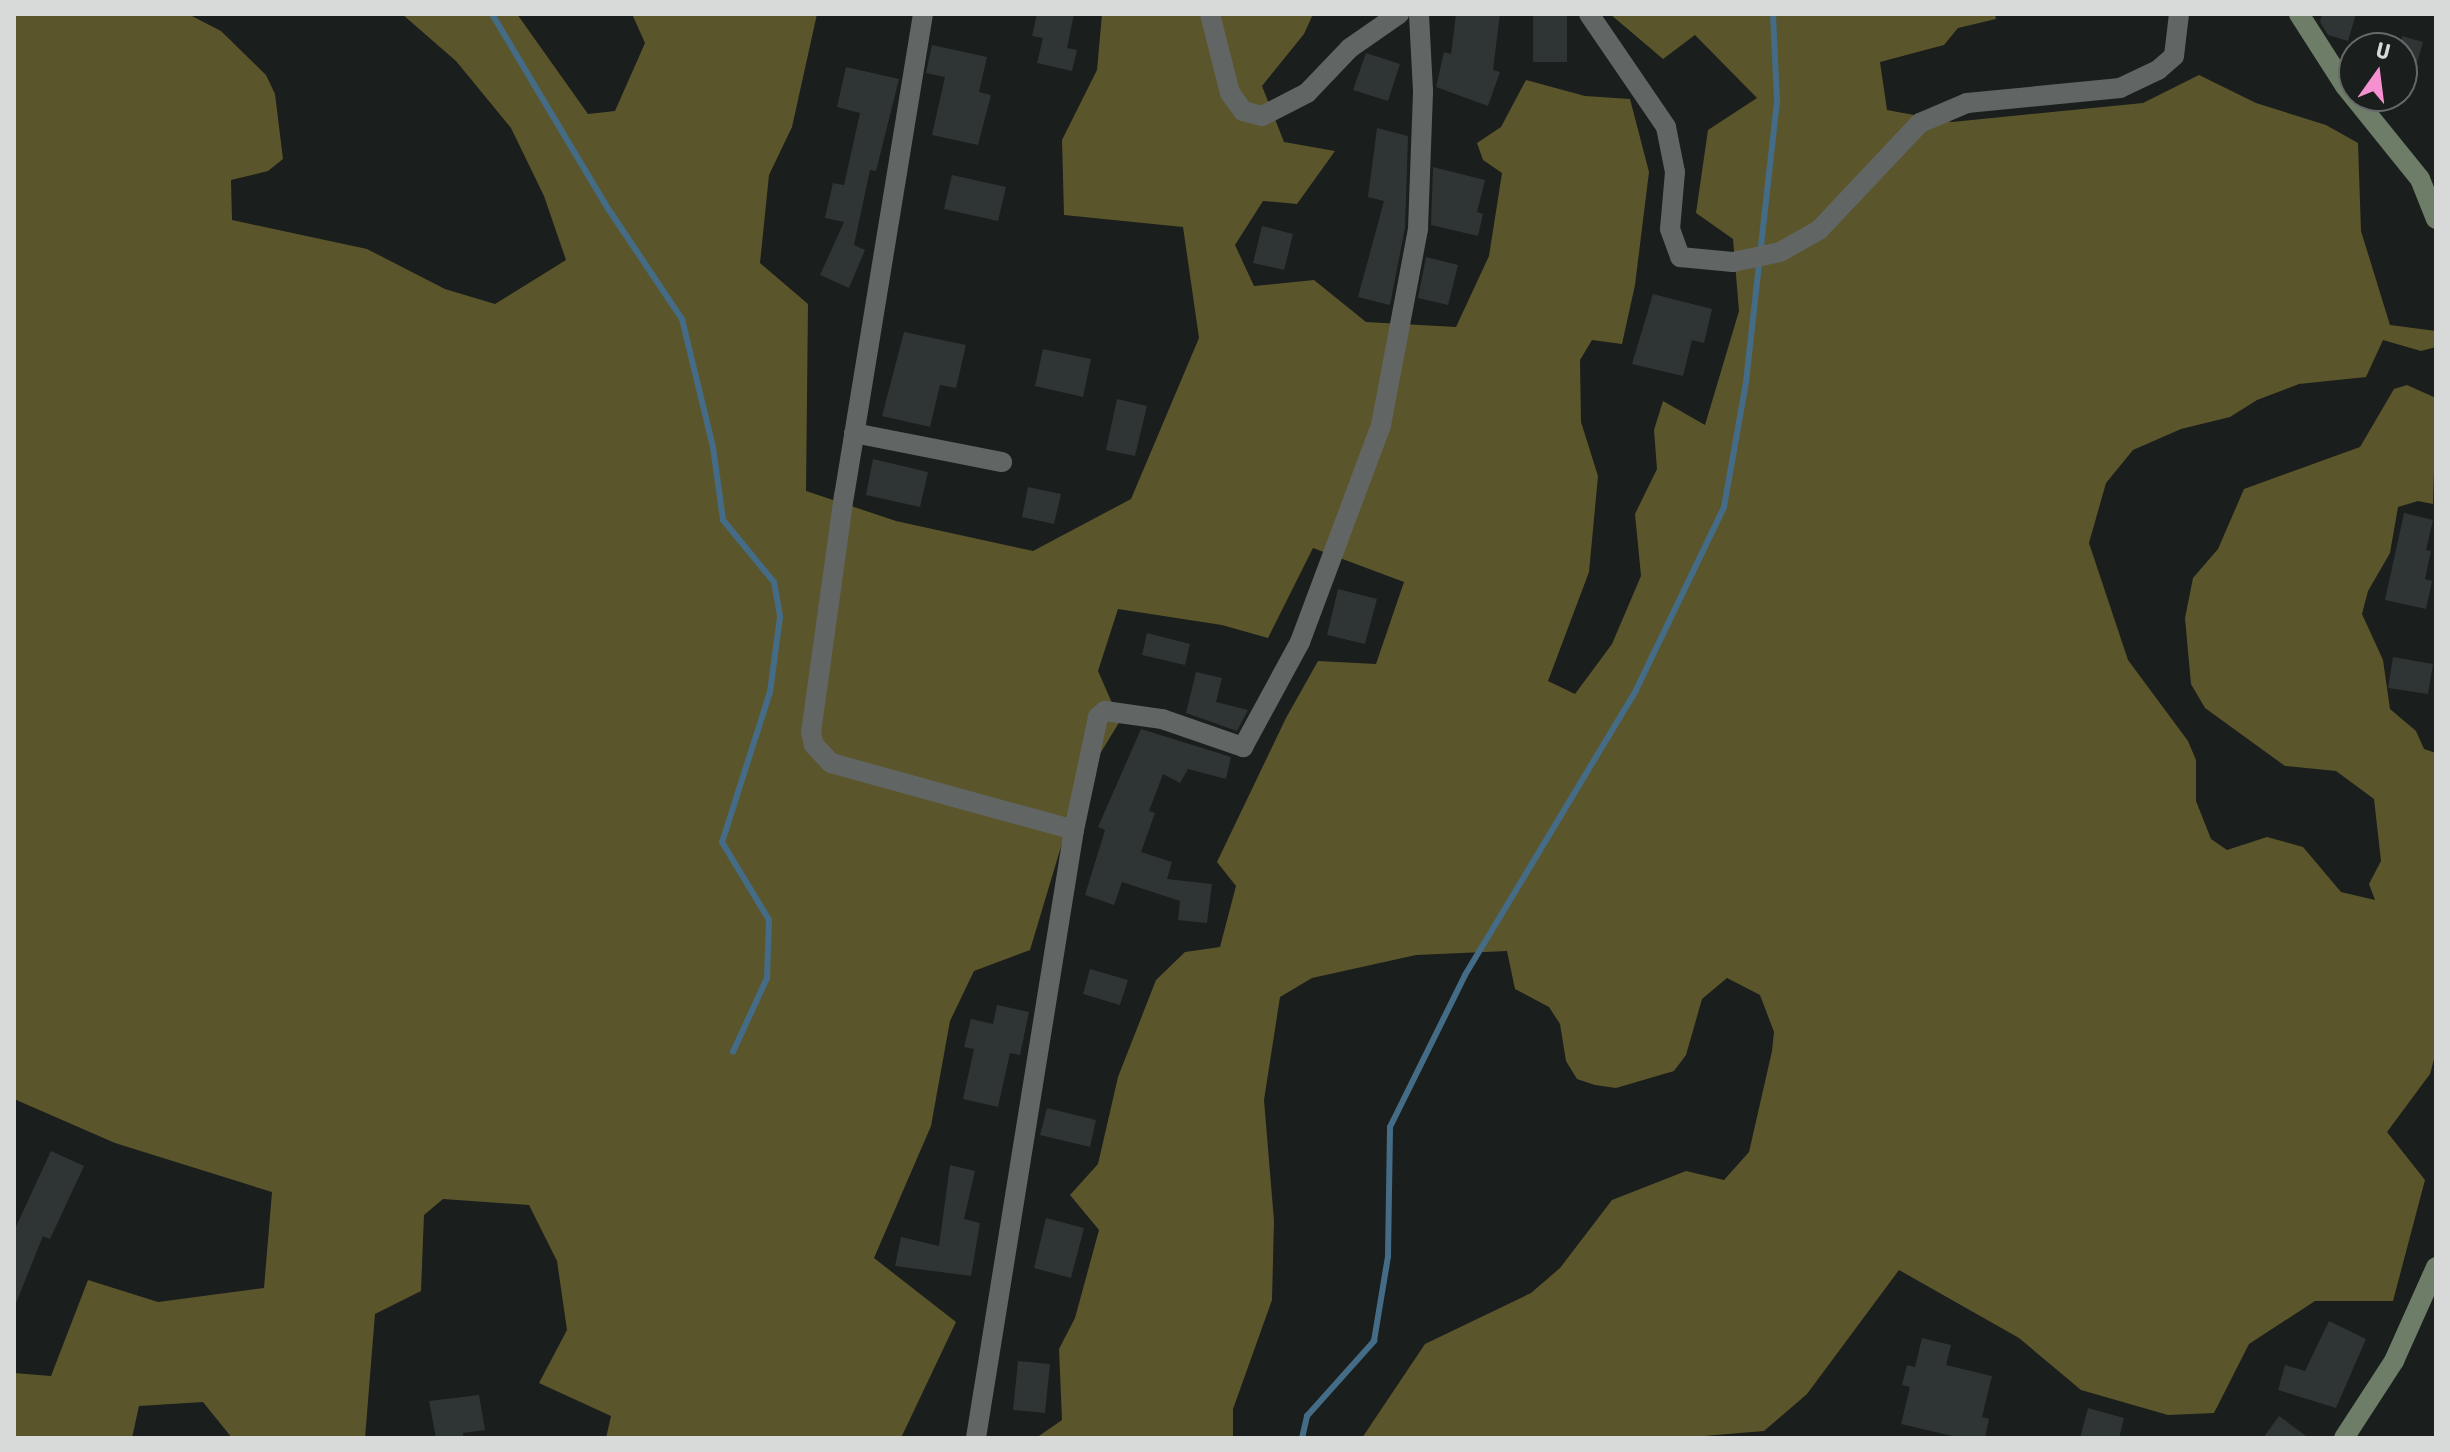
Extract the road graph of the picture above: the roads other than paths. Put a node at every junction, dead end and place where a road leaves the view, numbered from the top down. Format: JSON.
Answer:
{"nodes":[{"id":1,"x":923,"y":14,"type":"edge"},
{"id":2,"x":1210,"y":14,"type":"edge"},
{"id":3,"x":1399,"y":14,"type":"edge"},
{"id":4,"x":1419,"y":14,"type":"edge"},
{"id":5,"x":1589,"y":14,"type":"edge"},
{"id":6,"x":2179,"y":14,"type":"edge"},
{"id":7,"x":2299,"y":14,"type":"edge"},
{"id":8,"x":2436,"y":219,"type":"edge"},
{"id":9,"x":854,"y":433,"type":"junction"},
{"id":10,"x":1002,"y":462,"type":"dead end"},
{"id":11,"x":1074,"y":830,"type":"junction"},
{"id":12,"x":2436,"y":1267,"type":"edge"},
{"id":13,"x":976,"y":1438,"type":"edge"},
{"id":14,"x":2344,"y":1438,"type":"edge"}],
"edges":[{"from":1,"to":9,"type":"street"},
{"from":2,"to":3,"type":"street"},
{"from":4,"to":11,"type":"street"},
{"from":5,"to":6,"type":"street"},
{"from":7,"to":8,"type":"street"},
{"from":9,"to":10,"type":"street"},
{"from":9,"to":11,"type":"street"},
{"from":11,"to":13,"type":"street"},
{"from":12,"to":14,"type":"street"}]}
